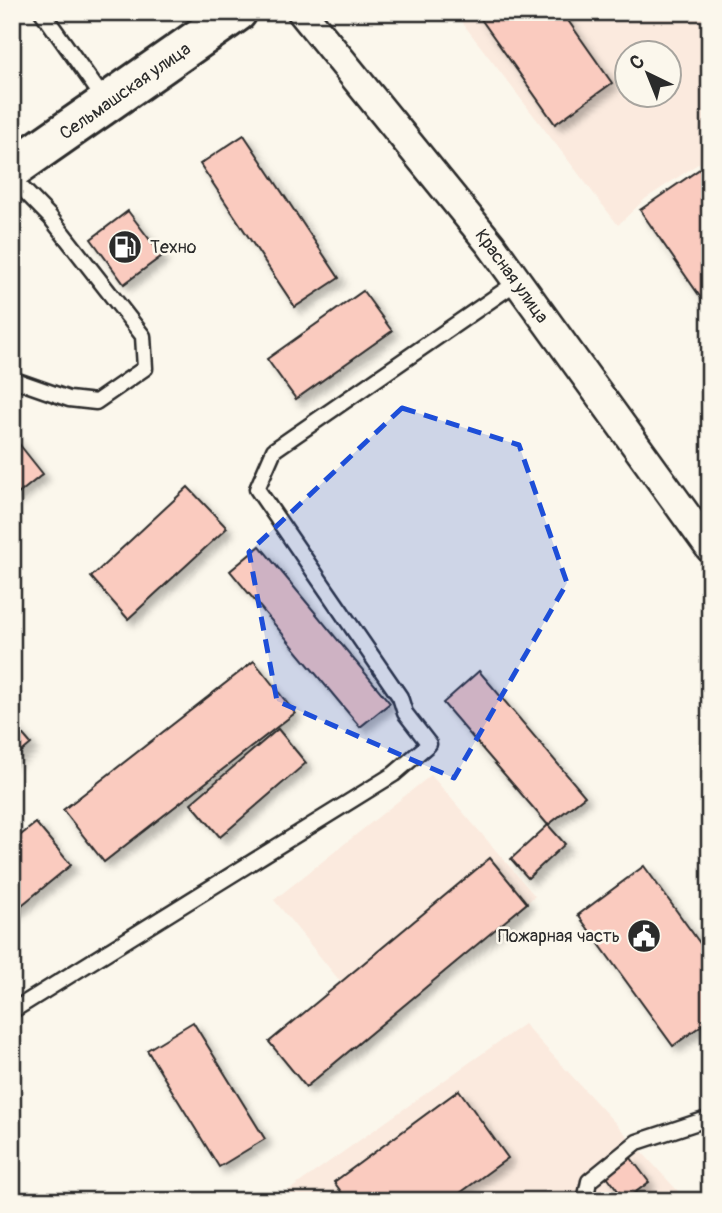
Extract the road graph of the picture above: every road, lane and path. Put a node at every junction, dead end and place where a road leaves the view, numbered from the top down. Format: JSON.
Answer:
{"nodes":[{"id":1,"x":42,"y":12,"type":"edge"},
{"id":2,"x":237,"y":12,"type":"edge"},
{"id":3,"x":302,"y":12,"type":"edge"},
{"id":4,"x":107,"y":103,"type":"junction"},
{"id":5,"x":12,"y":169,"type":"edge"},
{"id":6,"x":12,"y":178,"type":"edge"},
{"id":7,"x":517,"y":282,"type":"junction"},
{"id":8,"x":12,"y":379,"type":"edge"},
{"id":9,"x":710,"y":548,"type":"edge"},
{"id":10,"x":12,"y":1011,"type":"edge"},
{"id":11,"x":710,"y":1118,"type":"edge"},
{"id":12,"x":585,"y":1201,"type":"edge"}],
"edges":[{"from":1,"to":4,"type":"lane"},
{"from":2,"to":4,"type":"main road","name":"Сельмашская улица"},
{"from":3,"to":7,"type":"street","name":"Красная улица"},
{"from":4,"to":5,"type":"main road","name":"Сельмашская улица"},
{"from":6,"to":8,"type":"lane"},
{"from":7,"to":9,"type":"street","name":"Красная улица"},
{"from":7,"to":10,"type":"lane"},
{"from":11,"to":12,"type":"lane"}]}
